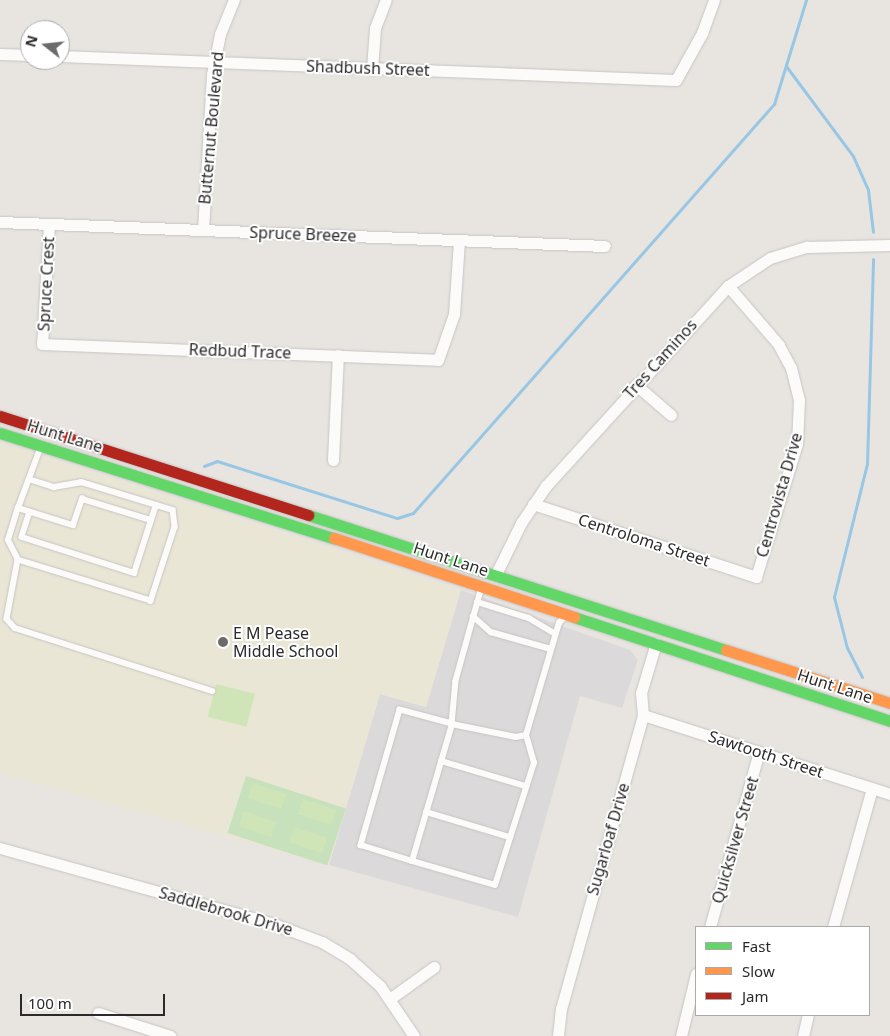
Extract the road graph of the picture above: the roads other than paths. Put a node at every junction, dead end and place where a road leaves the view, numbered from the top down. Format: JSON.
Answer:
{"nodes":[{"id":1,"x":234,"y":0,"type":"edge"},
{"id":2,"x":386,"y":0,"type":"edge"},
{"id":3,"x":714,"y":0,"type":"edge"},
{"id":4,"x":0,"y":54,"type":"edge"},
{"id":5,"x":20,"y":55,"type":"edge"},
{"id":6,"x":70,"y":56,"type":"edge"},
{"id":7,"x":214,"y":62,"type":"junction"},
{"id":8,"x":372,"y":69,"type":"junction"},
{"id":9,"x":0,"y":222,"type":"edge"},
{"id":10,"x":49,"y":224,"type":"junction"},
{"id":11,"x":202,"y":230,"type":"junction"},
{"id":12,"x":459,"y":240,"type":"junction"},
{"id":13,"x":890,"y":245,"type":"edge"},
{"id":14,"x":605,"y":246,"type":"dead end"},
{"id":15,"x":728,"y":286,"type":"junction"},
{"id":16,"x":42,"y":344,"type":"joint"},
{"id":17,"x":338,"y":355,"type":"junction"},
{"id":18,"x":636,"y":386,"type":"junction"},
{"id":19,"x":671,"y":415,"type":"dead end"},
{"id":20,"x":0,"y":416,"type":"edge"},
{"id":21,"x":46,"y":431,"type":"junction"},
{"id":22,"x":0,"y":433,"type":"edge"},
{"id":23,"x":41,"y":446,"type":"junction"},
{"id":24,"x":333,"y":460,"type":"dead end"},
{"id":25,"x":29,"y":479,"type":"junction"},
{"id":26,"x":269,"y":501,"type":"junction"},
{"id":27,"x":533,"y":504,"type":"junction"},
{"id":28,"x":156,"y":505,"type":"junction"},
{"id":29,"x":18,"y":508,"type":"junction"},
{"id":30,"x":30,"y":512,"type":"junction"},
{"id":31,"x":264,"y":515,"type":"junction"},
{"id":32,"x":152,"y":520,"type":"junction"},
{"id":33,"x":18,"y":560,"type":"junction"},
{"id":34,"x":496,"y":574,"type":"junction"},
{"id":35,"x":756,"y":577,"type":"joint"},
{"id":36,"x":482,"y":586,"type":"junction"},
{"id":37,"x":477,"y":602,"type":"junction"},
{"id":38,"x":597,"y":607,"type":"junction"},
{"id":39,"x":568,"y":614,"type":"junction"},
{"id":40,"x":473,"y":616,"type":"junction"},
{"id":41,"x":556,"y":634,"type":"junction"},
{"id":42,"x":656,"y":643,"type":"junction"},
{"id":43,"x":551,"y":650,"type":"junction"},
{"id":44,"x":212,"y":691,"type":"dead end"},
{"id":45,"x":872,"y":697,"type":"junction"},
{"id":46,"x":890,"y":703,"type":"edge"},
{"id":47,"x":848,"y":708,"type":"junction"},
{"id":48,"x":643,"y":715,"type":"junction"},
{"id":49,"x":890,"y":721,"type":"edge"},
{"id":50,"x":452,"y":724,"type":"junction"},
{"id":51,"x":526,"y":735,"type":"junction"},
{"id":52,"x":760,"y":752,"type":"junction"},
{"id":53,"x":441,"y":761,"type":"junction"},
{"id":54,"x":526,"y":786,"type":"junction"},
{"id":55,"x":872,"y":788,"type":"junction"},
{"id":56,"x":890,"y":794,"type":"edge"},
{"id":57,"x":426,"y":812,"type":"junction"},
{"id":58,"x":510,"y":836,"type":"junction"},
{"id":59,"x":0,"y":848,"type":"edge"},
{"id":60,"x":412,"y":861,"type":"junction"},
{"id":61,"x":710,"y":926,"type":"edge"},
{"id":62,"x":833,"y":926,"type":"edge"},
{"id":63,"x":434,"y":967,"type":"dead end"},
{"id":64,"x":695,"y":978,"type":"edge"},
{"id":65,"x":391,"y":998,"type":"junction"},
{"id":66,"x":98,"y":1013,"type":"dead end"},
{"id":67,"x":808,"y":1016,"type":"edge"},
{"id":68,"x":170,"y":1036,"type":"edge"},
{"id":69,"x":414,"y":1036,"type":"edge"},
{"id":70,"x":558,"y":1036,"type":"edge"},
{"id":71,"x":681,"y":1036,"type":"edge"},
{"id":72,"x":803,"y":1036,"type":"edge"}],
"edges":[{"from":1,"to":7,"type":"street","name":"Butternut Boulevard"},
{"from":2,"to":8,"type":"street"},
{"from":3,"to":8,"type":"street","name":"Shadbush Street"},
{"from":4,"to":5,"type":"street"},
{"from":6,"to":7,"type":"street","name":"Shadbush Street"},
{"from":7,"to":8,"type":"street","name":"Shadbush Street"},
{"from":7,"to":11,"type":"street","name":"Butternut Boulevard"},
{"from":9,"to":10,"type":"street","name":"Spruce Breeze"},
{"from":10,"to":11,"type":"street","name":"Spruce Breeze"},
{"from":10,"to":16,"type":"street","name":"Spruce Crest"},
{"from":11,"to":12,"type":"street","name":"Spruce Breeze"},
{"from":12,"to":14,"type":"street","name":"Spruce Breeze"},
{"from":12,"to":17,"type":"street","name":"Redbud Trace"},
{"from":13,"to":15,"type":"street","name":"Tres Caminos"},
{"from":15,"to":18,"type":"street","name":"Tres Caminos"},
{"from":15,"to":35,"type":"street","name":"Centrovista Drive"},
{"from":16,"to":17,"type":"street","name":"Redbud Trace"},
{"from":17,"to":24,"type":"street"},
{"from":18,"to":19,"type":"street"},
{"from":18,"to":27,"type":"street","name":"Tres Caminos"},
{"from":20,"to":21,"type":"main road","name":"Hunt Lane"},
{"from":21,"to":23,"type":"main road"},
{"from":21,"to":26,"type":"main road","name":"Hunt Lane"},
{"from":22,"to":23,"type":"main road","name":"Hunt Lane"},
{"from":23,"to":25,"type":"lane"},
{"from":23,"to":31,"type":"main road","name":"Hunt Lane"},
{"from":25,"to":28,"type":"lane"},
{"from":25,"to":29,"type":"lane"},
{"from":26,"to":31,"type":"main road"},
{"from":26,"to":34,"type":"main road","name":"Hunt Lane"},
{"from":27,"to":34,"type":"street","name":"Tres Caminos"},
{"from":27,"to":35,"type":"street","name":"Centroloma Street"},
{"from":28,"to":32,"type":"lane"},
{"from":28,"to":33,"type":"lane"},
{"from":29,"to":30,"type":"lane"},
{"from":29,"to":33,"type":"lane"},
{"from":30,"to":32,"type":"lane"},
{"from":30,"to":32,"type":"lane"},
{"from":31,"to":36,"type":"main road","name":"Hunt Lane"},
{"from":33,"to":44,"type":"lane"},
{"from":34,"to":36,"type":"main road"},
{"from":34,"to":38,"type":"main road","name":"Hunt Lane"},
{"from":36,"to":37,"type":"lane"},
{"from":36,"to":39,"type":"main road","name":"Hunt Lane"},
{"from":37,"to":40,"type":"lane"},
{"from":37,"to":41,"type":"lane"},
{"from":38,"to":39,"type":"main road"},
{"from":38,"to":45,"type":"main road","name":"Hunt Lane"},
{"from":39,"to":41,"type":"lane"},
{"from":39,"to":42,"type":"main road","name":"Hunt Lane"},
{"from":40,"to":43,"type":"lane"},
{"from":40,"to":50,"type":"lane"},
{"from":41,"to":43,"type":"lane"},
{"from":42,"to":47,"type":"main road","name":"Hunt Lane"},
{"from":42,"to":48,"type":"street","name":"Sugarloaf Drive"},
{"from":43,"to":51,"type":"lane"},
{"from":45,"to":46,"type":"main road","name":"Hunt Lane"},
{"from":45,"to":47,"type":"main road"},
{"from":47,"to":49,"type":"main road","name":"Hunt Lane"},
{"from":48,"to":52,"type":"street","name":"Sawtooth Street"},
{"from":48,"to":70,"type":"street","name":"Sugarloaf Drive"},
{"from":50,"to":51,"type":"lane"},
{"from":50,"to":53,"type":"lane"},
{"from":50,"to":60,"type":"lane"},
{"from":51,"to":54,"type":"lane"},
{"from":52,"to":55,"type":"street","name":"Sawtooth Street"},
{"from":52,"to":61,"type":"street","name":"Quicksilver Street"},
{"from":53,"to":54,"type":"lane"},
{"from":53,"to":57,"type":"lane"},
{"from":54,"to":58,"type":"lane"},
{"from":55,"to":56,"type":"street","name":"Sawtooth Street"},
{"from":55,"to":62,"type":"street"},
{"from":57,"to":58,"type":"lane"},
{"from":57,"to":60,"type":"lane"},
{"from":58,"to":60,"type":"lane"},
{"from":59,"to":65,"type":"street","name":"Saddlebrook Drive"},
{"from":63,"to":65,"type":"street"},
{"from":64,"to":71,"type":"street"},
{"from":65,"to":69,"type":"street","name":"Saddlebrook Drive"},
{"from":66,"to":68,"type":"street"},
{"from":67,"to":72,"type":"street"}]}
